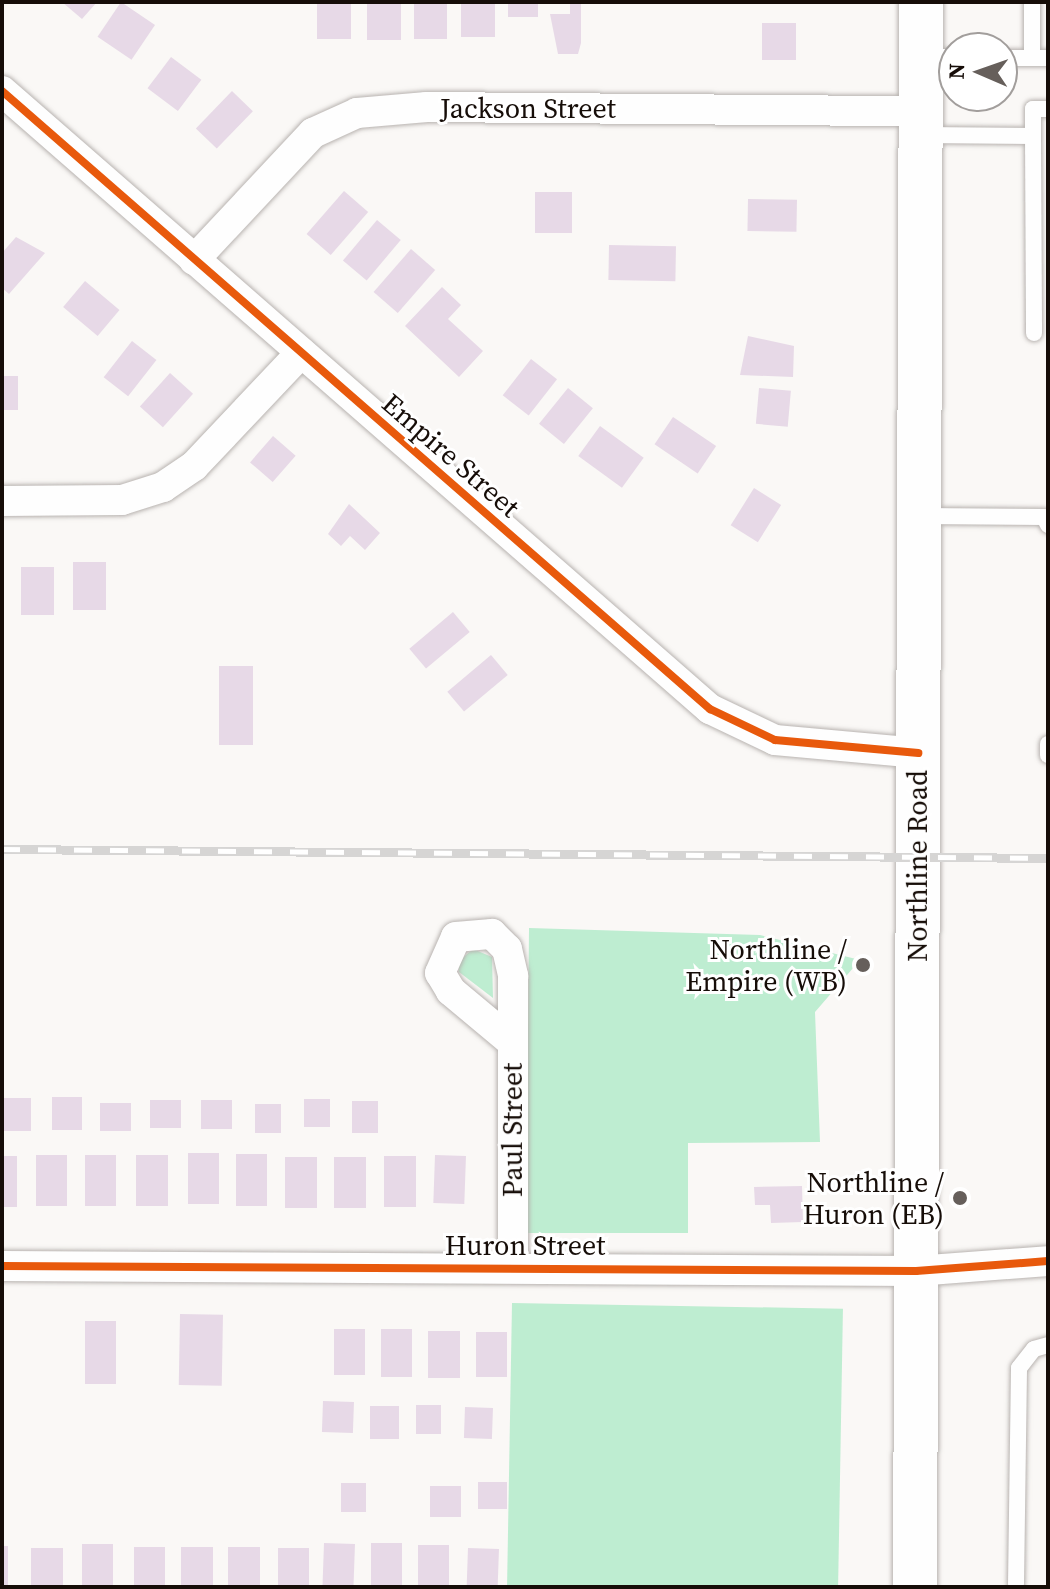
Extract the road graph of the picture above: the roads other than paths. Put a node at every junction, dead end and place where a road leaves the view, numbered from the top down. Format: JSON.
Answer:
{"nodes":[{"id":1,"x":921,"y":2,"type":"edge"},
{"id":2,"x":1032,"y":2,"type":"edge"},
{"id":3,"x":938,"y":57,"type":"edge"},
{"id":4,"x":1018,"y":58,"type":"edge"},
{"id":5,"x":1040,"y":58,"type":"edge"},
{"id":6,"x":2,"y":91,"type":"edge"},
{"id":7,"x":1048,"y":109,"type":"edge"},
{"id":8,"x":921,"y":123,"type":"junction"},
{"id":9,"x":1033,"y":136,"type":"junction"},
{"id":10,"x":194,"y":260,"type":"junction"},
{"id":11,"x":1034,"y":333,"type":"dead end"},
{"id":12,"x":301,"y":353,"type":"junction"},
{"id":13,"x":2,"y":501,"type":"edge"},
{"id":14,"x":919,"y":516,"type":"junction"},
{"id":15,"x":1047,"y":518,"type":"edge"},
{"id":16,"x":1048,"y":744,"type":"edge"},
{"id":17,"x":918,"y":753,"type":"junction"},
{"id":18,"x":1048,"y":755,"type":"edge"},
{"id":19,"x":512,"y":1042,"type":"dead end"},
{"id":20,"x":1048,"y":1261,"type":"edge"},
{"id":21,"x":2,"y":1266,"type":"edge"},
{"id":22,"x":513,"y":1267,"type":"junction"},
{"id":23,"x":916,"y":1271,"type":"junction"},
{"id":24,"x":1048,"y":1345,"type":"edge"},
{"id":25,"x":1016,"y":1584,"type":"dead end"},
{"id":26,"x":915,"y":1587,"type":"edge"}],
"edges":[{"from":1,"to":3,"type":"main road","name":"Northline Road"},
{"from":2,"to":5,"type":"lane"},
{"from":3,"to":8,"type":"main road","name":"Northline Road"},
{"from":4,"to":5,"type":"lane"},
{"from":6,"to":10,"type":"street","name":"Empire Street"},
{"from":7,"to":9,"type":"lane"},
{"from":8,"to":9,"type":"lane"},
{"from":8,"to":10,"type":"street","name":"Jackson Street"},
{"from":8,"to":14,"type":"main road","name":"Northline Road"},
{"from":9,"to":11,"type":"lane"},
{"from":10,"to":12,"type":"street","name":"Empire Street"},
{"from":12,"to":13,"type":"street"},
{"from":12,"to":17,"type":"street","name":"Empire Street"},
{"from":14,"to":15,"type":"lane"},
{"from":14,"to":17,"type":"main road","name":"Northline Road"},
{"from":16,"to":18,"type":"lane"},
{"from":17,"to":23,"type":"main road","name":"Northline Road"},
{"from":19,"to":22,"type":"street","name":"Paul Street"},
{"from":20,"to":23,"type":"street","name":"Huron Street"},
{"from":21,"to":22,"type":"street","name":"Huron Street"},
{"from":22,"to":23,"type":"street","name":"Huron Street"},
{"from":23,"to":26,"type":"main road","name":"Northline Road"},
{"from":24,"to":25,"type":"lane"}]}
